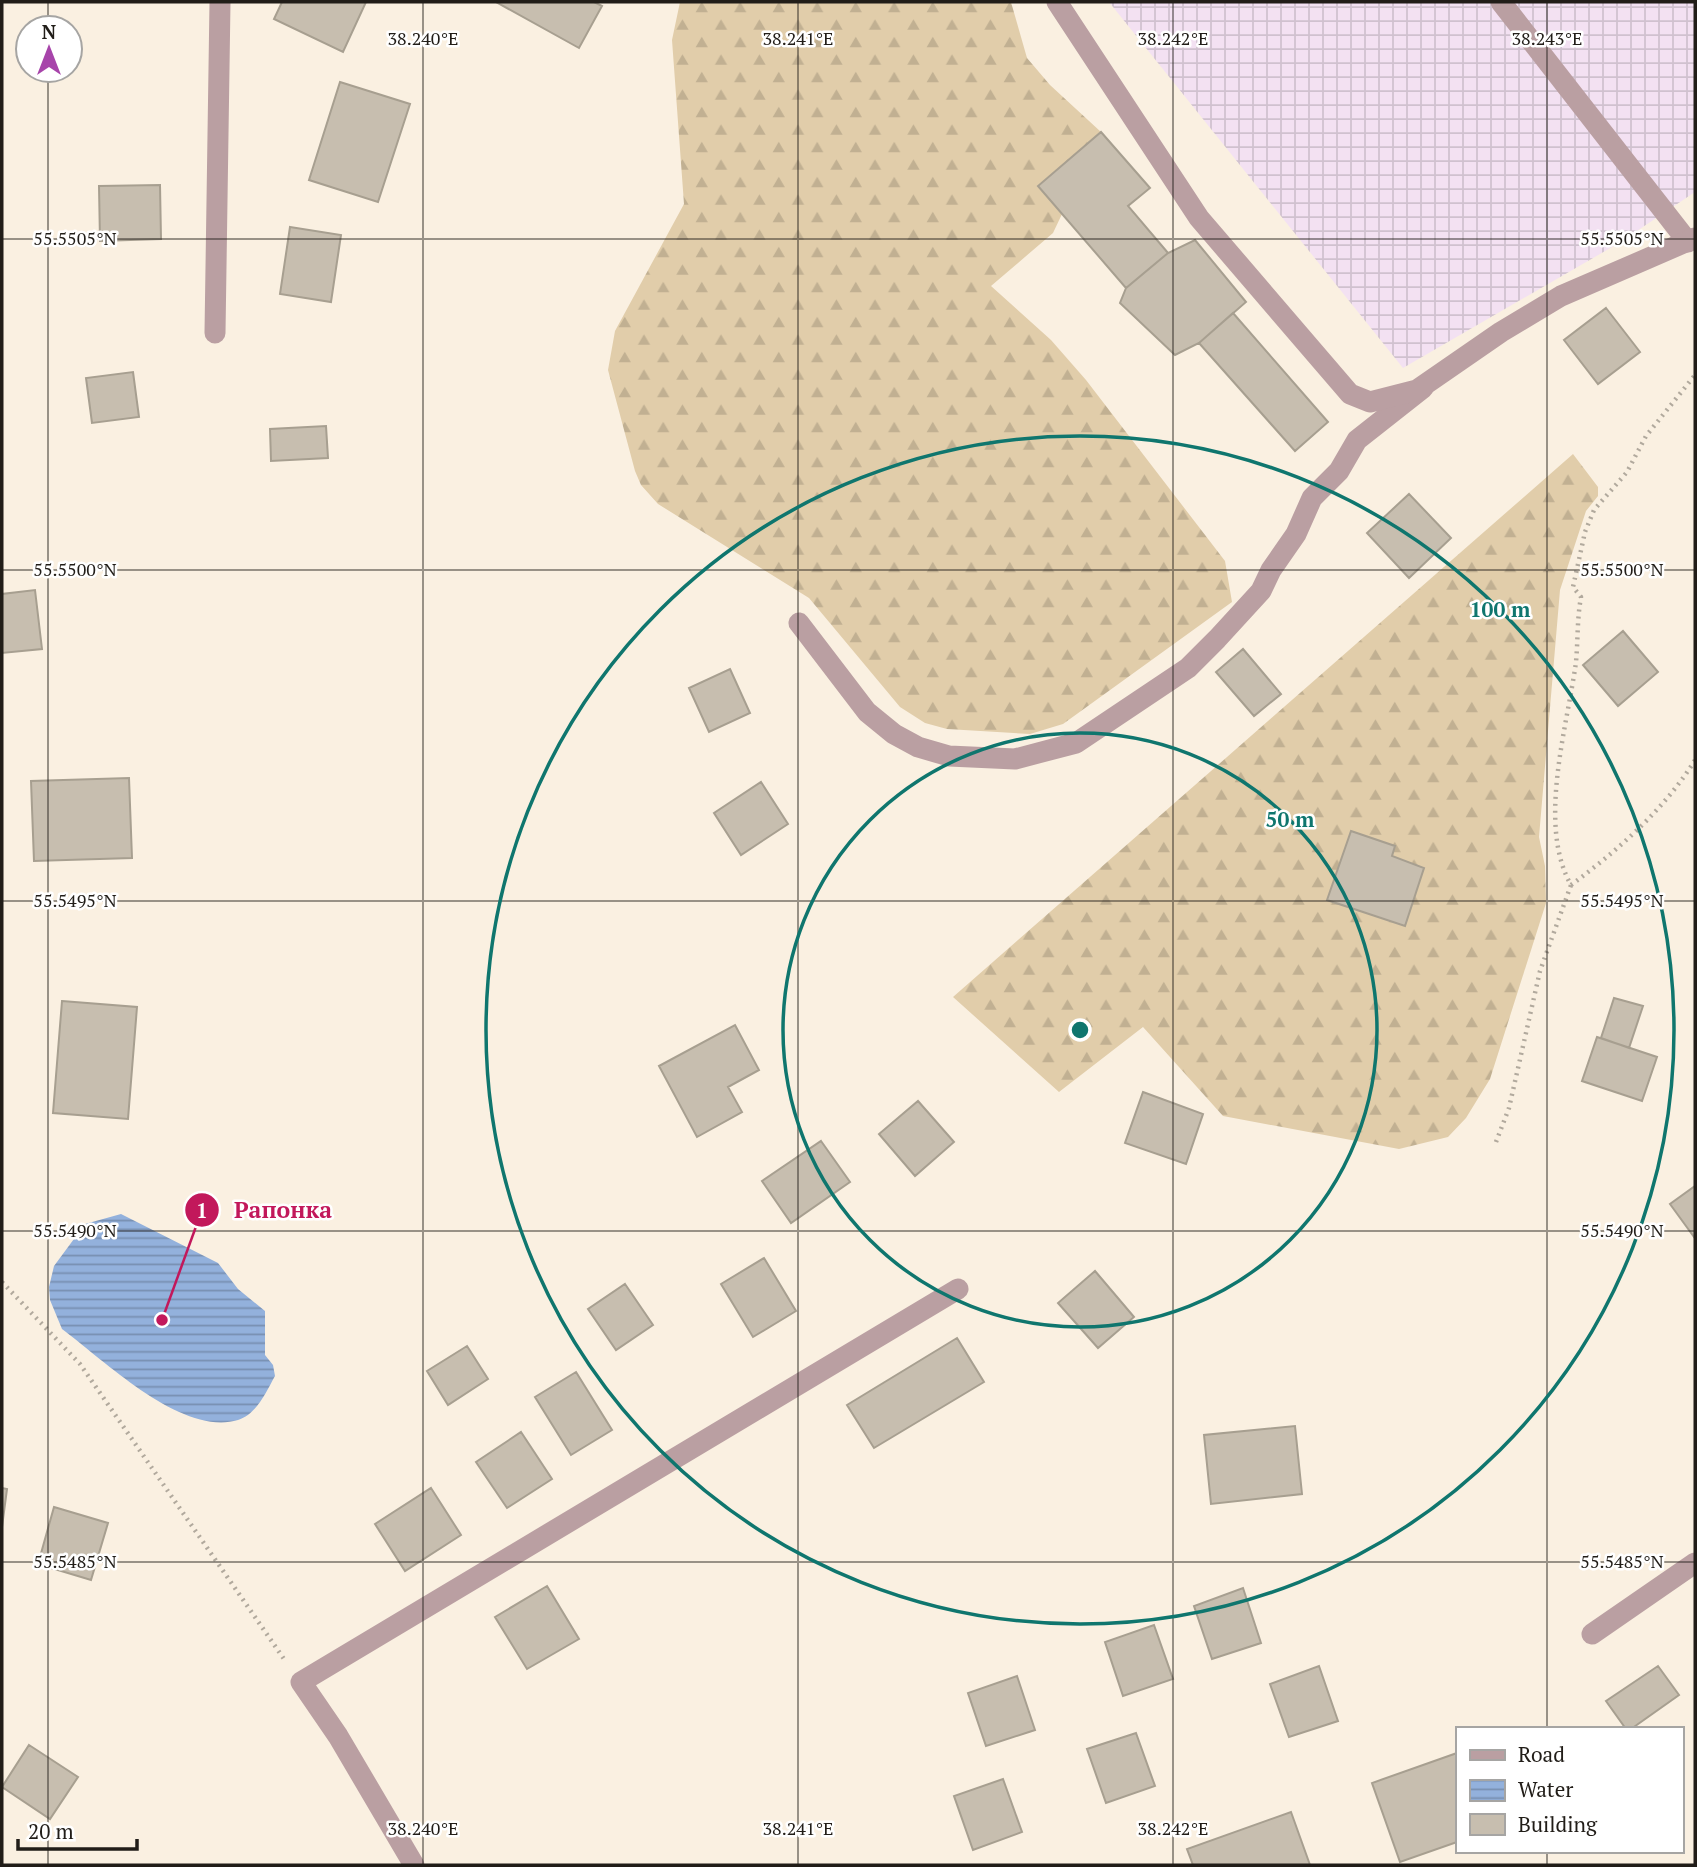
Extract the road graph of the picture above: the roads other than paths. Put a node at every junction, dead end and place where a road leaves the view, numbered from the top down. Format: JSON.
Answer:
{"nodes":[{"id":1,"x":220,"y":2,"type":"edge"},
{"id":2,"x":1057,"y":2,"type":"edge"},
{"id":3,"x":1501,"y":2,"type":"edge"},
{"id":4,"x":1692,"y":240,"type":"edge"},
{"id":5,"x":215,"y":333,"type":"dead end"},
{"id":6,"x":1438,"y":376,"type":"junction"},
{"id":7,"x":799,"y":623,"type":"dead end"},
{"id":8,"x":958,"y":1289,"type":"dead end"},
{"id":9,"x":1695,"y":1563,"type":"edge"},
{"id":10,"x":1592,"y":1634,"type":"dead end"},
{"id":11,"x":414,"y":1865,"type":"edge"}],
"edges":[{"from":1,"to":5,"type":"street"},
{"from":2,"to":6,"type":"street"},
{"from":3,"to":4,"type":"street"},
{"from":4,"to":6,"type":"street"},
{"from":6,"to":7,"type":"street"},
{"from":8,"to":11,"type":"street"},
{"from":9,"to":10,"type":"street"}]}
